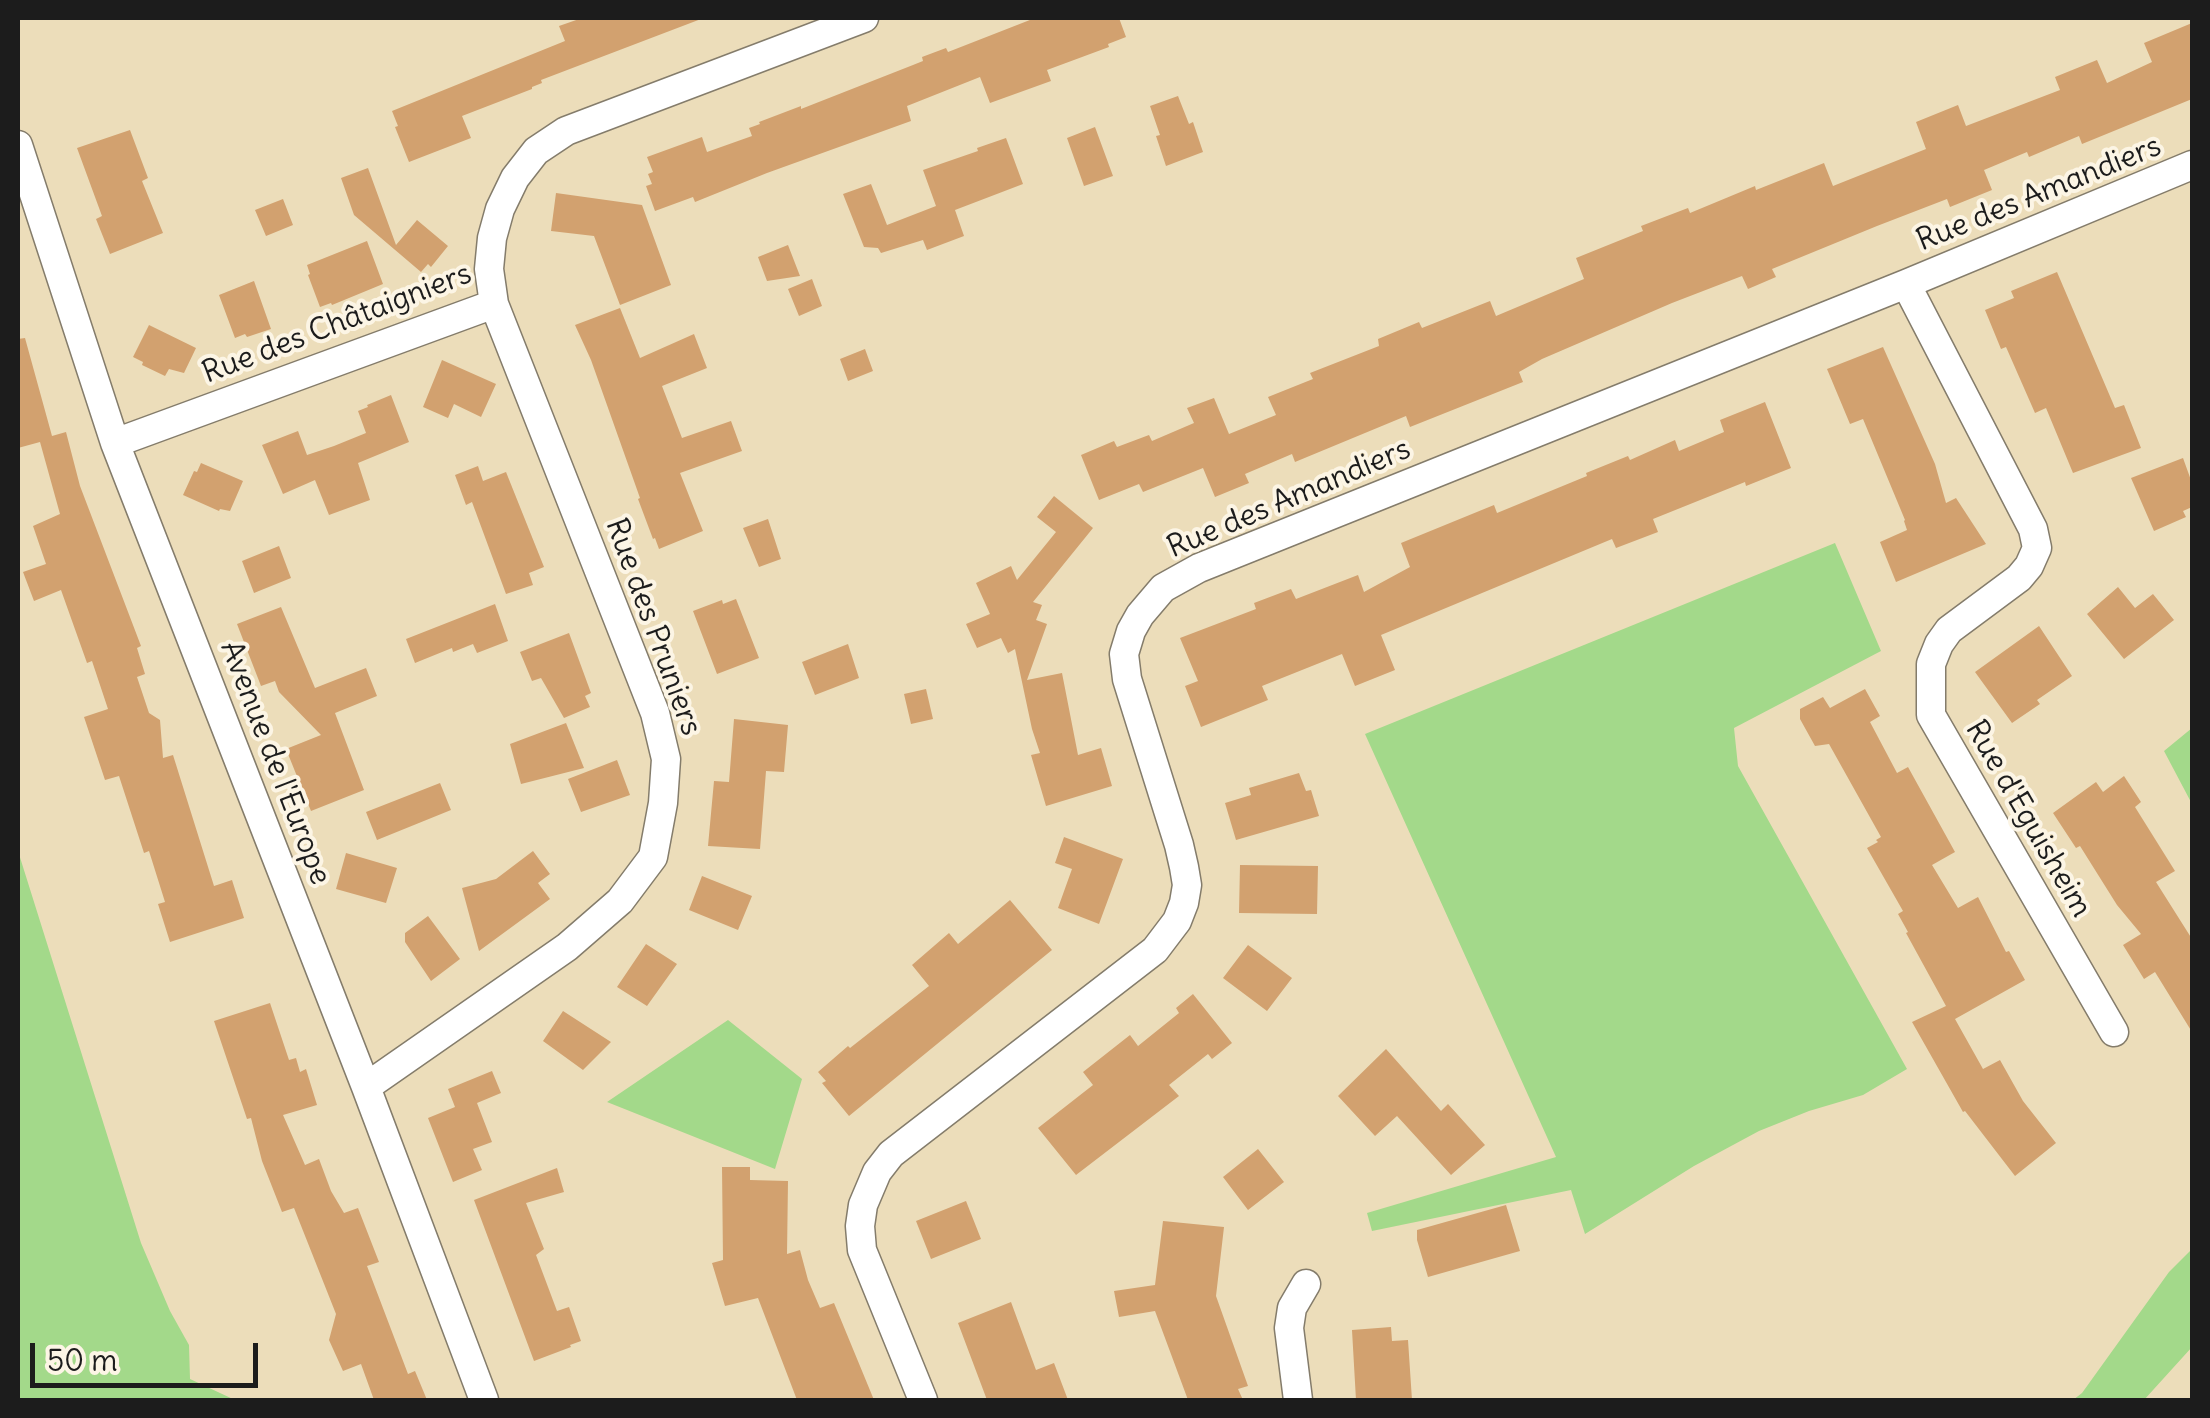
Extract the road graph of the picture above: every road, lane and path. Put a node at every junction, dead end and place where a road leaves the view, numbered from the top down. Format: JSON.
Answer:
{"nodes":[{"id":1,"x":864,"y":18,"type":"edge"},
{"id":2,"x":18,"y":145,"type":"edge"},
{"id":3,"x":2192,"y":166,"type":"edge"},
{"id":4,"x":1906,"y":284,"type":"junction"},
{"id":5,"x":494,"y":304,"type":"junction"},
{"id":6,"x":115,"y":443,"type":"junction"},
{"id":7,"x":2114,"y":1032,"type":"dead end"},
{"id":8,"x":366,"y":1087,"type":"junction"},
{"id":9,"x":1306,"y":1284,"type":"dead end"},
{"id":10,"x":484,"y":1400,"type":"edge"},
{"id":11,"x":922,"y":1400,"type":"edge"},
{"id":12,"x":1298,"y":1400,"type":"edge"}],
"edges":[{"from":1,"to":5,"type":"street","name":"Rue des Châtaigniers"},
{"from":2,"to":6,"type":"street","name":"Avenue de l'Europe"},
{"from":3,"to":4,"type":"street","name":"Rue des Amandiers"},
{"from":4,"to":7,"type":"street","name":"Rue d'Eguisheim"},
{"from":4,"to":11,"type":"street","name":"Rue des Amandiers"},
{"from":5,"to":6,"type":"street","name":"Rue des Châtaigniers"},
{"from":5,"to":8,"type":"street","name":"Rue des Pruniers"},
{"from":6,"to":8,"type":"street","name":"Avenue de l'Europe"},
{"from":8,"to":10,"type":"street","name":"Avenue de l'Europe"},
{"from":9,"to":12,"type":"street"}]}
